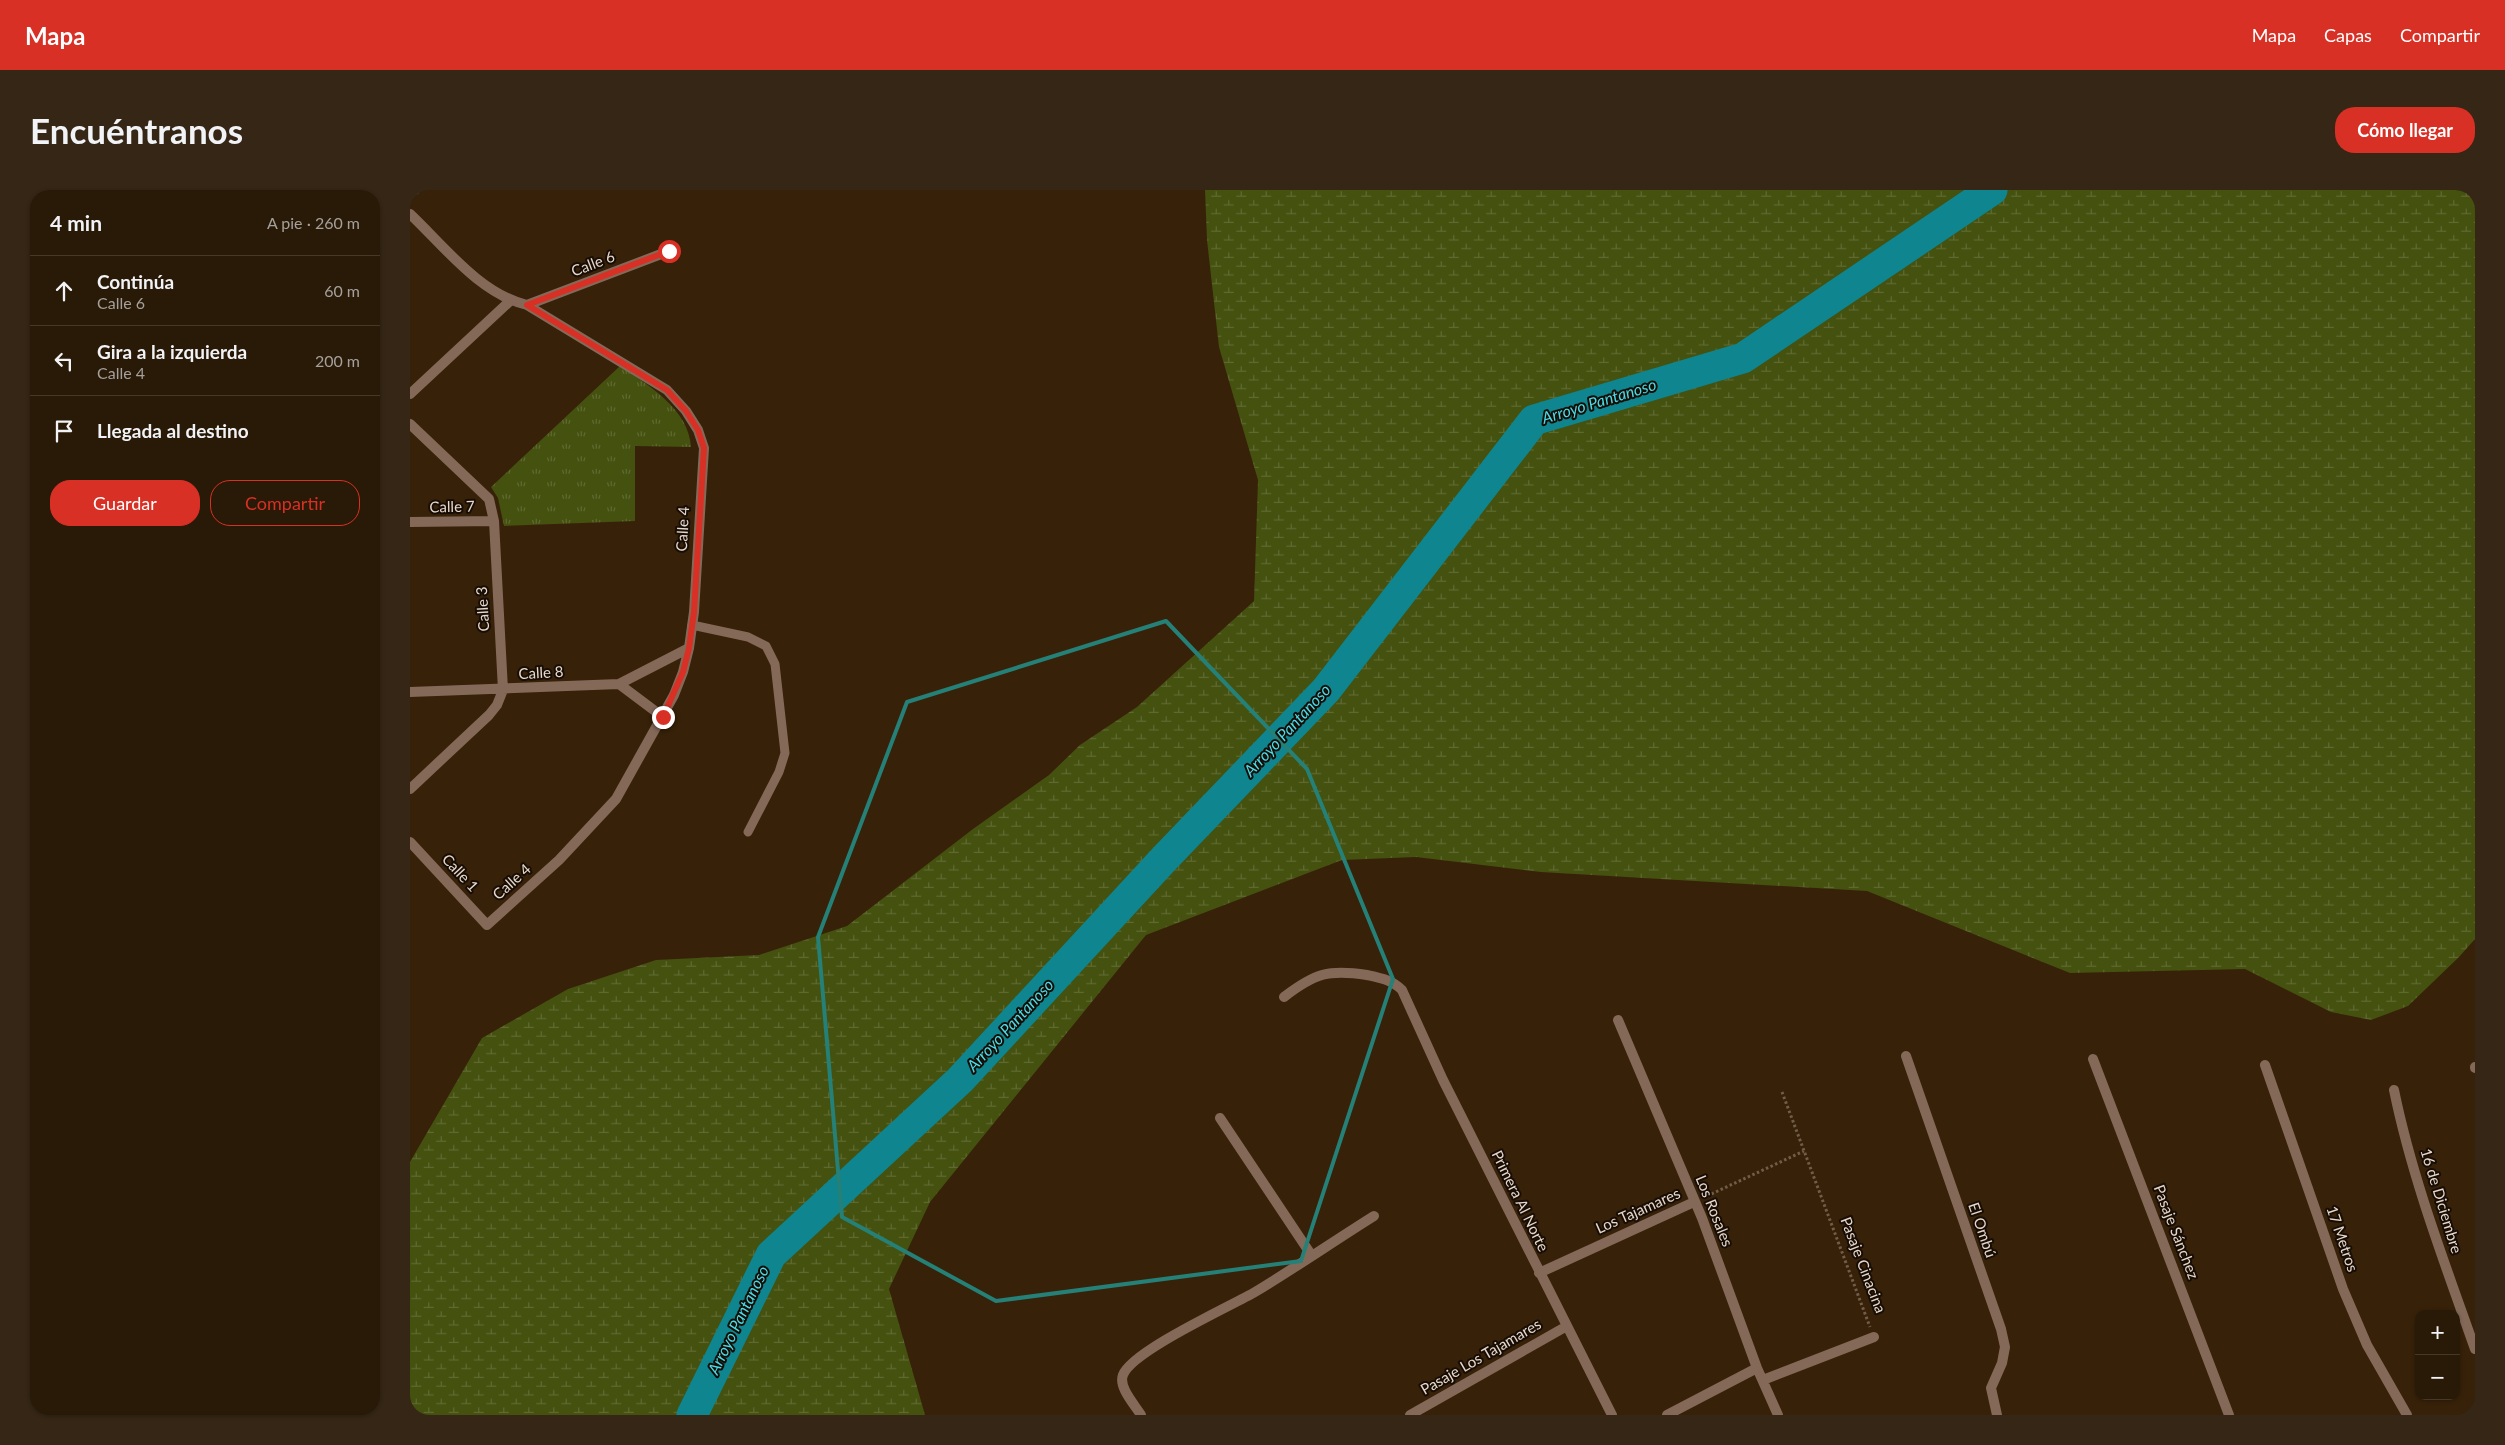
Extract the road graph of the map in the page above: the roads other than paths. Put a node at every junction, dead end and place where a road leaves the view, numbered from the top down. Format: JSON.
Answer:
{"nodes":[{"id":1,"x":415,"y":190,"type":"edge"},
{"id":2,"x":410,"y":192,"type":"edge"},
{"id":3,"x":410,"y":214,"type":"edge"},
{"id":4,"x":669,"y":251,"type":"dead end"},
{"id":5,"x":510,"y":301,"type":"junction"},
{"id":6,"x":527,"y":305,"type":"junction"},
{"id":7,"x":410,"y":394,"type":"edge"},
{"id":8,"x":410,"y":424,"type":"edge"},
{"id":9,"x":494,"y":521,"type":"junction"},
{"id":10,"x":410,"y":522,"type":"edge"},
{"id":11,"x":692,"y":624,"type":"junction"},
{"id":12,"x":689,"y":648,"type":"junction"},
{"id":13,"x":618,"y":684,"type":"junction"},
{"id":14,"x":502,"y":690,"type":"junction"},
{"id":15,"x":410,"y":692,"type":"edge"},
{"id":16,"x":663,"y":717,"type":"junction"},
{"id":17,"x":410,"y":789,"type":"edge"},
{"id":18,"x":748,"y":832,"type":"dead end"},
{"id":19,"x":410,"y":842,"type":"edge"},
{"id":20,"x":487,"y":925,"type":"joint"},
{"id":21,"x":1284,"y":997,"type":"dead end"},
{"id":22,"x":1618,"y":1020,"type":"dead end"},
{"id":23,"x":1906,"y":1056,"type":"dead end"},
{"id":24,"x":2093,"y":1060,"type":"dead end"},
{"id":25,"x":2265,"y":1065,"type":"dead end"},
{"id":26,"x":2394,"y":1090,"type":"dead end"},
{"id":27,"x":1220,"y":1118,"type":"dead end"},
{"id":28,"x":1694,"y":1202,"type":"junction"},
{"id":29,"x":1374,"y":1216,"type":"dead end"},
{"id":30,"x":1312,"y":1256,"type":"junction"},
{"id":31,"x":1539,"y":1273,"type":"junction"},
{"id":32,"x":1567,"y":1326,"type":"junction"},
{"id":33,"x":1874,"y":1337,"type":"road end"},
{"id":34,"x":2475,"y":1348,"type":"edge"},
{"id":35,"x":1758,"y":1368,"type":"junction"},
{"id":36,"x":1764,"y":1380,"type":"junction"},
{"id":37,"x":1141,"y":1415,"type":"edge"},
{"id":38,"x":1410,"y":1415,"type":"edge"},
{"id":39,"x":1612,"y":1415,"type":"edge"},
{"id":40,"x":1667,"y":1415,"type":"edge"},
{"id":41,"x":1778,"y":1415,"type":"edge"},
{"id":42,"x":1997,"y":1415,"type":"edge"},
{"id":43,"x":2229,"y":1415,"type":"edge"},
{"id":44,"x":2407,"y":1415,"type":"edge"}],
"edges":[{"from":1,"to":2,"type":"street"},
{"from":3,"to":5,"type":"street","name":"Calle 4"},
{"from":4,"to":6,"type":"street","name":"Calle 6"},
{"from":5,"to":6,"type":"street","name":"Calle 4"},
{"from":5,"to":7,"type":"street"},
{"from":6,"to":11,"type":"street","name":"Calle 4"},
{"from":8,"to":9,"type":"street","name":"Calle 3"},
{"from":9,"to":10,"type":"street","name":"Calle 7"},
{"from":9,"to":14,"type":"street","name":"Calle 3"},
{"from":11,"to":12,"type":"street","name":"Calle 4"},
{"from":11,"to":18,"type":"lane"},
{"from":12,"to":13,"type":"street"},
{"from":12,"to":16,"type":"street","name":"Calle 4"},
{"from":13,"to":14,"type":"street","name":"Calle 8"},
{"from":13,"to":16,"type":"street"},
{"from":14,"to":15,"type":"street","name":"Calle 8"},
{"from":14,"to":17,"type":"street","name":"Calle 3"},
{"from":16,"to":20,"type":"street","name":"Calle 4"},
{"from":19,"to":20,"type":"street","name":"Calle 1"},
{"from":21,"to":31,"type":"street","name":"Primera Al Norte"},
{"from":22,"to":28,"type":"street","name":"Los Rosales"},
{"from":23,"to":42,"type":"street","name":"El Ombú"},
{"from":24,"to":43,"type":"street","name":"Pasaje Sánchez"},
{"from":25,"to":44,"type":"street","name":"17 Metros"},
{"from":26,"to":34,"type":"street","name":"16 de Diciembre"},
{"from":27,"to":30,"type":"street"},
{"from":28,"to":31,"type":"street","name":"Los Tajamares"},
{"from":28,"to":35,"type":"street","name":"Los Rosales"},
{"from":29,"to":30,"type":"street"},
{"from":30,"to":37,"type":"street"},
{"from":31,"to":32,"type":"street","name":"Primera Al Norte"},
{"from":32,"to":38,"type":"street","name":"Pasaje Los Tajamares"},
{"from":32,"to":39,"type":"street","name":"Primera Al Norte"},
{"from":33,"to":36,"type":"street","name":"Pasaje Cinacina"},
{"from":35,"to":36,"type":"street","name":"Los Rosales"},
{"from":35,"to":40,"type":"street"},
{"from":36,"to":41,"type":"street","name":"Los Rosales"}]}
